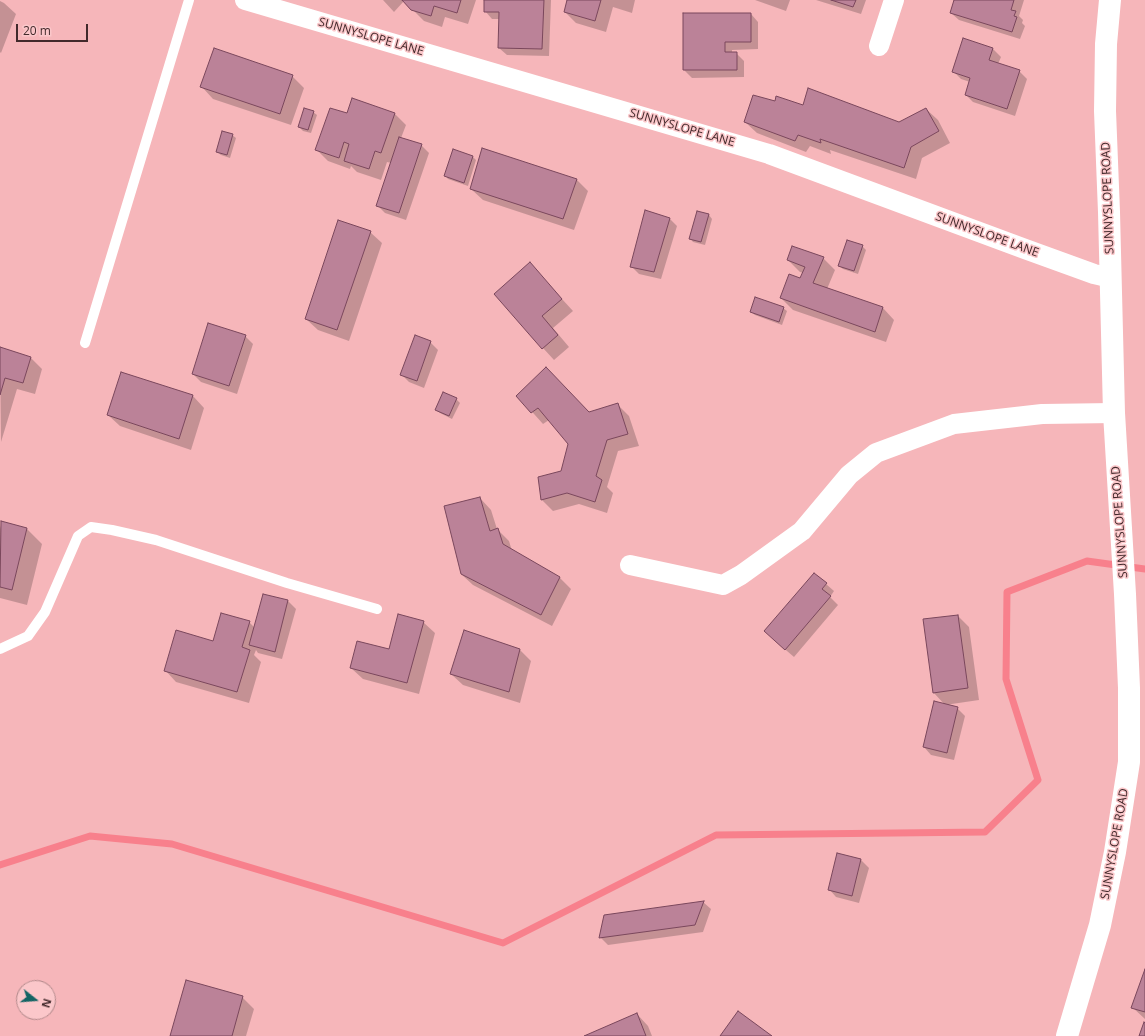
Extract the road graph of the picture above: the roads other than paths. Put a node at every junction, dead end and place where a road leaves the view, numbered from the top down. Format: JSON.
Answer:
{"nodes":[{"id":1,"x":189,"y":0,"type":"edge"},
{"id":2,"x":245,"y":0,"type":"edge"},
{"id":3,"x":894,"y":0,"type":"edge"},
{"id":4,"x":1110,"y":0,"type":"edge"},
{"id":5,"x":879,"y":46,"type":"dead end"},
{"id":6,"x":1111,"y":278,"type":"junction"},
{"id":7,"x":85,"y":343,"type":"dead end"},
{"id":8,"x":1114,"y":413,"type":"junction"},
{"id":9,"x":630,"y":565,"type":"dead end"},
{"id":10,"x":377,"y":609,"type":"dead end"},
{"id":11,"x":0,"y":649,"type":"edge"},
{"id":12,"x":1067,"y":1036,"type":"edge"}],
"edges":[{"from":1,"to":7,"type":"lane"},
{"from":2,"to":6,"type":"street","name":"SUNNYSLOPE LANE"},
{"from":3,"to":5,"type":"street"},
{"from":4,"to":6,"type":"street","name":"SUNNYSLOPE ROAD"},
{"from":6,"to":8,"type":"street","name":"SUNNYSLOPE ROAD"},
{"from":8,"to":9,"type":"street"},
{"from":8,"to":12,"type":"street","name":"SUNNYSLOPE ROAD"},
{"from":10,"to":11,"type":"lane"}]}
